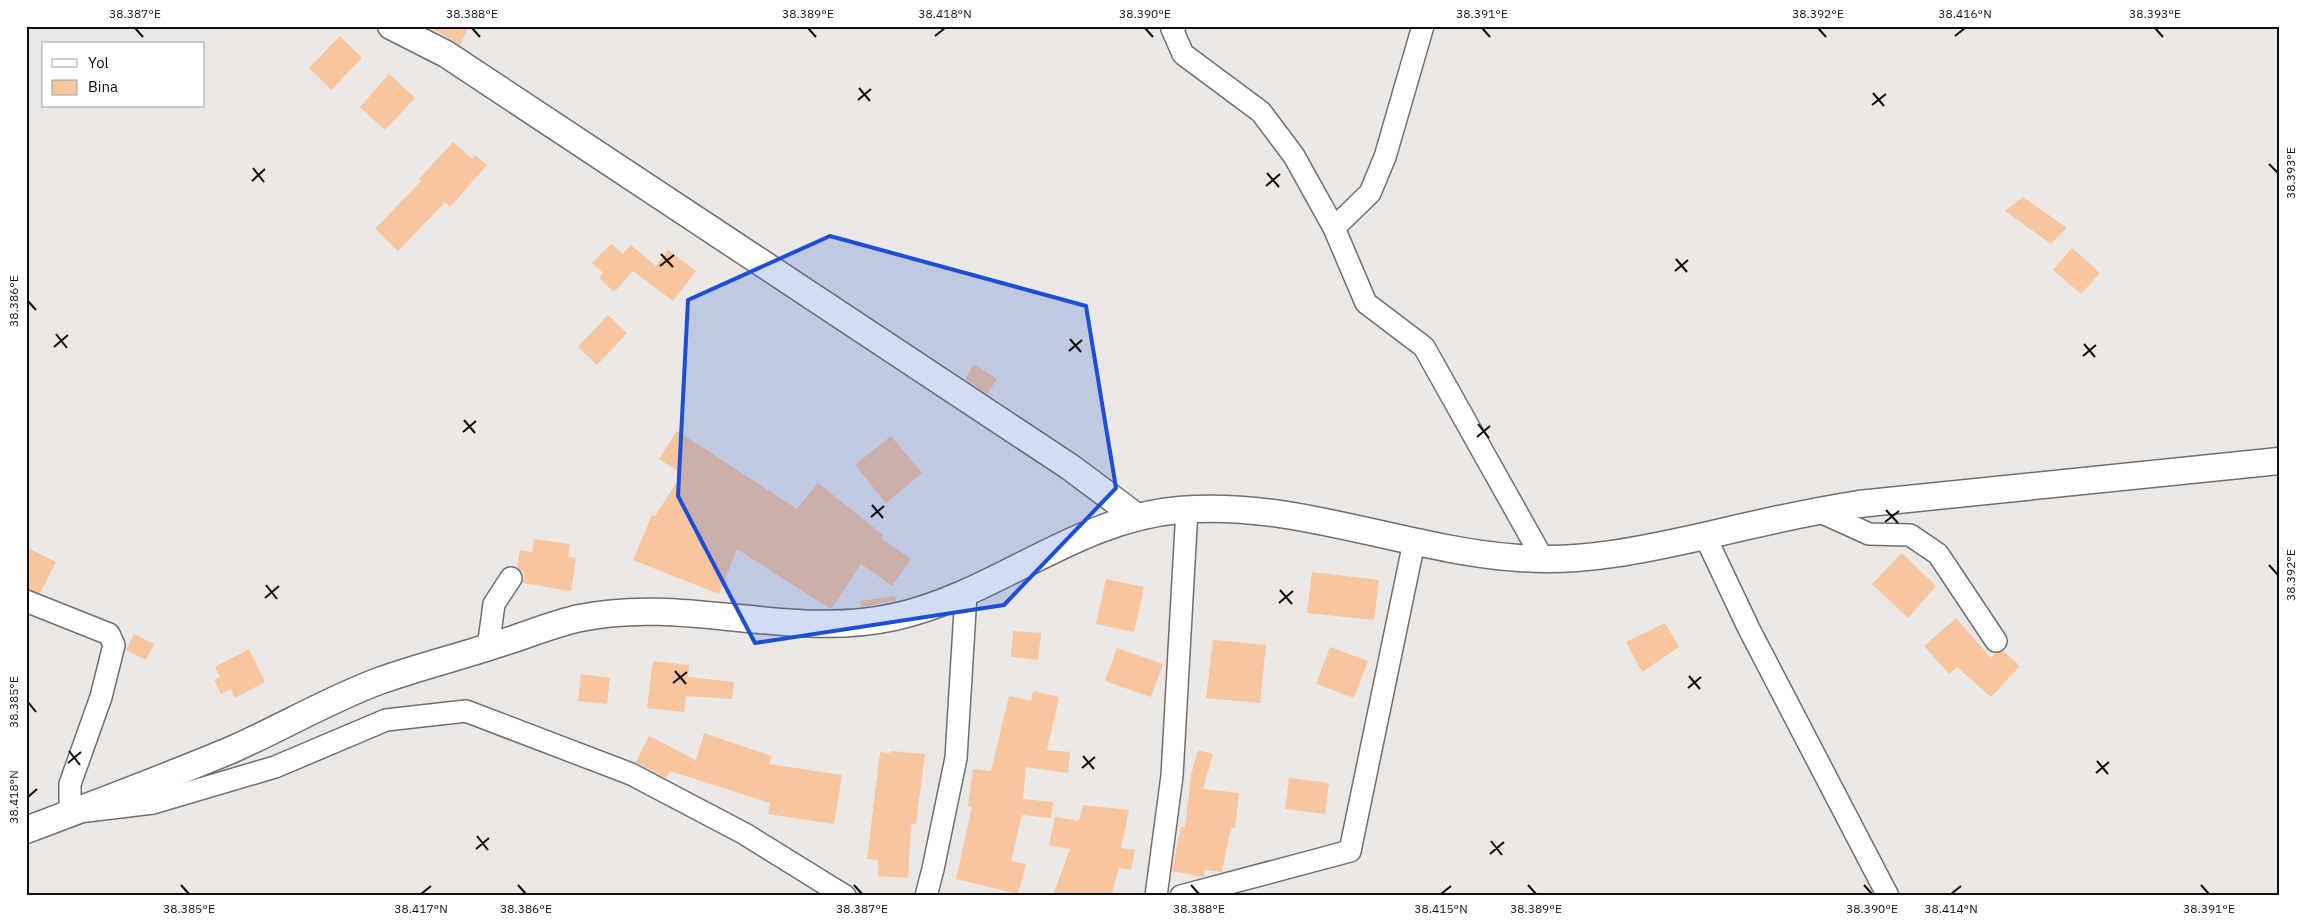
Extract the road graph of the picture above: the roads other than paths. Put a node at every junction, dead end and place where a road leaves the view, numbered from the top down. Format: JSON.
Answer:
{"nodes":[{"id":1,"x":391,"y":26,"type":"edge"},
{"id":2,"x":1175,"y":26,"type":"edge"},
{"id":3,"x":1423,"y":26,"type":"edge"},
{"id":4,"x":1334,"y":228,"type":"junction"},
{"id":5,"x":2279,"y":461,"type":"edge"},
{"id":6,"x":1187,"y":509,"type":"junction"},
{"id":7,"x":1816,"y":510,"type":"junction"},
{"id":8,"x":1137,"y":517,"type":"junction"},
{"id":9,"x":1705,"y":536,"type":"junction"},
{"id":10,"x":1414,"y":542,"type":"junction"},
{"id":11,"x":1543,"y":560,"type":"junction"},
{"id":12,"x":510,"y":578,"type":"dead end"},
{"id":13,"x":966,"y":594,"type":"junction"},
{"id":14,"x":26,"y":601,"type":"edge"},
{"id":15,"x":1996,"y":641,"type":"dead end"},
{"id":16,"x":488,"y":648,"type":"junction"},
{"id":17,"x":70,"y":813,"type":"junction"},
{"id":18,"x":26,"y":830,"type":"edge"},
{"id":19,"x":845,"y":896,"type":"edge"},
{"id":20,"x":926,"y":896,"type":"edge"},
{"id":21,"x":1156,"y":896,"type":"edge"},
{"id":22,"x":1181,"y":896,"type":"edge"},
{"id":23,"x":1888,"y":896,"type":"edge"}],
"edges":[{"from":1,"to":8,"type":"street"},
{"from":2,"to":4,"type":"street"},
{"from":3,"to":4,"type":"street"},
{"from":4,"to":11,"type":"street"},
{"from":5,"to":7,"type":"street"},
{"from":6,"to":8,"type":"street"},
{"from":6,"to":10,"type":"street"},
{"from":6,"to":21,"type":"street"},
{"from":7,"to":9,"type":"street"},
{"from":7,"to":15,"type":"street"},
{"from":8,"to":13,"type":"street"},
{"from":9,"to":11,"type":"street"},
{"from":9,"to":23,"type":"street"},
{"from":10,"to":11,"type":"street"},
{"from":10,"to":22,"type":"street"},
{"from":12,"to":16,"type":"street"},
{"from":13,"to":16,"type":"street"},
{"from":13,"to":20,"type":"street"},
{"from":14,"to":17,"type":"street"},
{"from":16,"to":17,"type":"street"},
{"from":17,"to":18,"type":"street"},
{"from":17,"to":19,"type":"street"}]}
